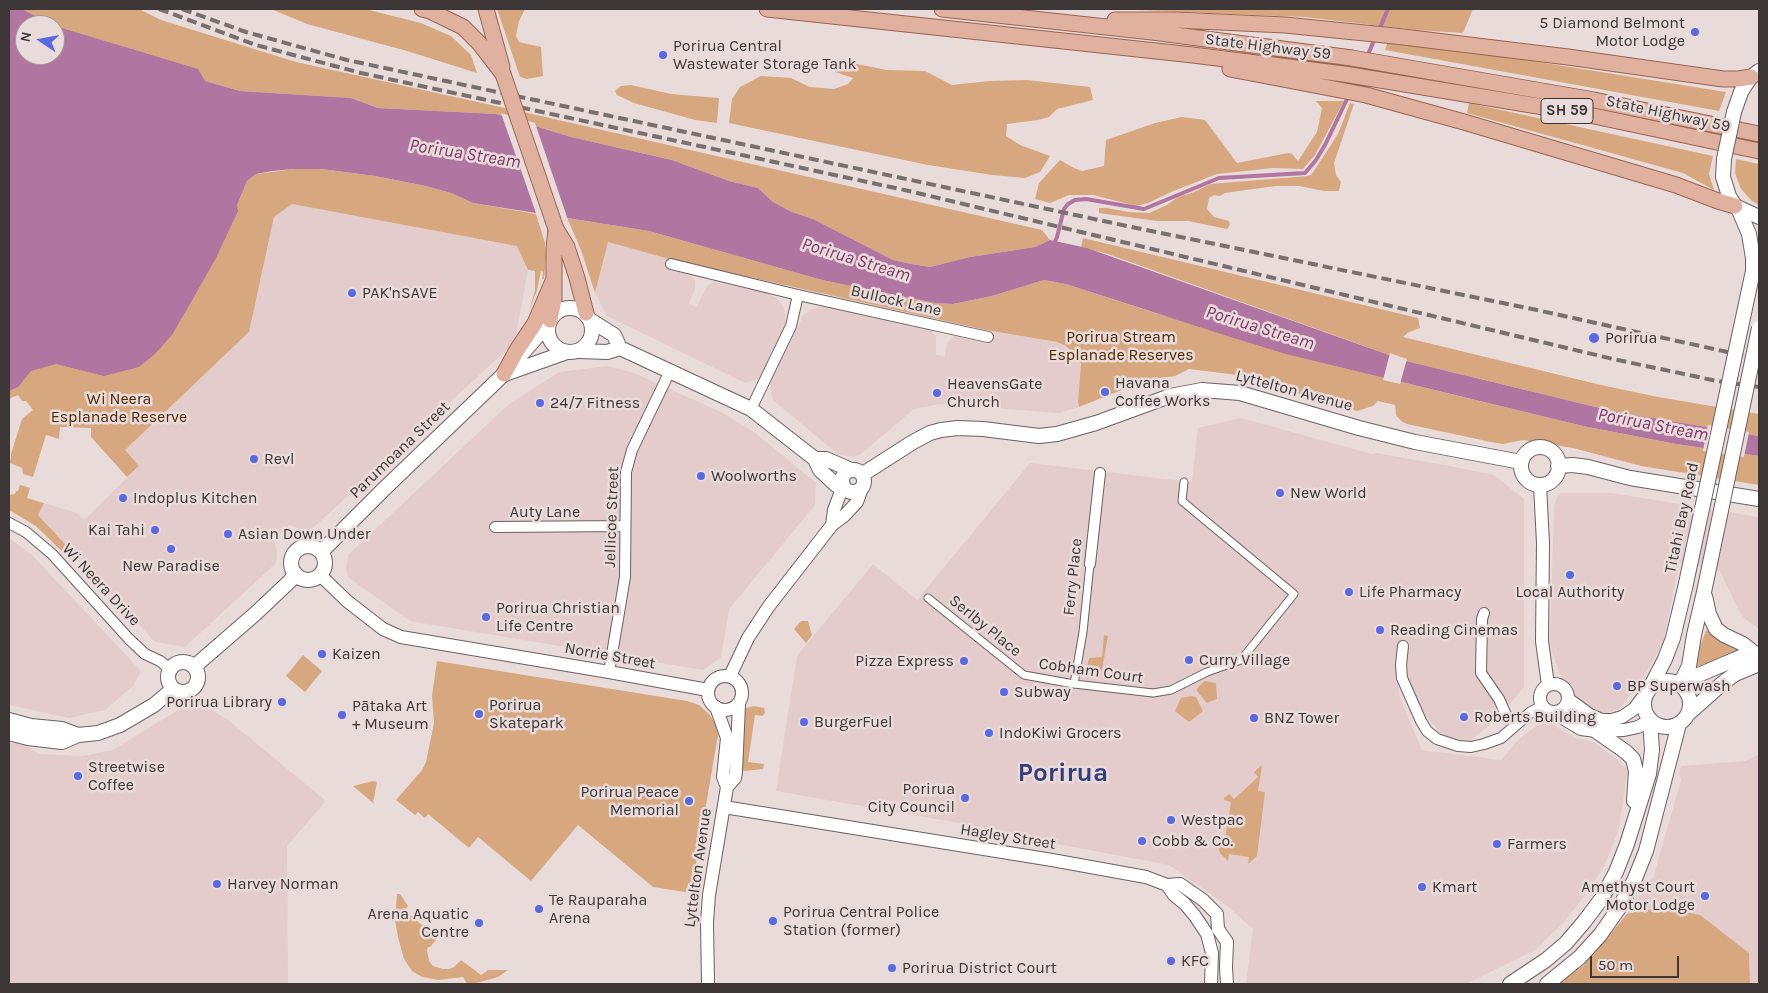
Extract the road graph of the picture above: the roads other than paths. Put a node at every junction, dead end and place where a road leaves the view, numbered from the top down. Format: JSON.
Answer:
{"nodes":[{"id":1,"x":422,"y":9,"type":"edge"},
{"id":2,"x":486,"y":9,"type":"edge"},
{"id":3,"x":767,"y":9,"type":"edge"},
{"id":4,"x":942,"y":9,"type":"edge"},
{"id":5,"x":1094,"y":25,"type":"junction"},
{"id":6,"x":1092,"y":44,"type":"junction"},
{"id":7,"x":503,"y":74,"type":"junction"},
{"id":8,"x":1755,"y":74,"type":"edge"},
{"id":9,"x":1759,"y":134,"type":"edge"},
{"id":10,"x":1759,"y":152,"type":"edge"},
{"id":11,"x":1736,"y":207,"type":"junction"},
{"id":12,"x":1759,"y":217,"type":"edge"},
{"id":13,"x":556,"y":229,"type":"junction"},
{"id":14,"x":671,"y":264,"type":"dead end"},
{"id":15,"x":553,"y":281,"type":"junction"},
{"id":16,"x":798,"y":295,"type":"junction"},
{"id":17,"x":588,"y":316,"type":"junction"},
{"id":18,"x":550,"y":322,"type":"junction"},
{"id":19,"x":1759,"y":328,"type":"edge"},
{"id":20,"x":988,"y":337,"type":"dead end"},
{"id":21,"x":620,"y":348,"type":"junction"},
{"id":22,"x":573,"y":351,"type":"junction"},
{"id":23,"x":670,"y":371,"type":"junction"},
{"id":24,"x":504,"y":374,"type":"junction"},
{"id":25,"x":751,"y":409,"type":"junction"},
{"id":26,"x":815,"y":459,"type":"junction"},
{"id":27,"x":1521,"y":462,"type":"junction"},
{"id":28,"x":1558,"y":466,"type":"junction"},
{"id":29,"x":857,"y":472,"type":"junction"},
{"id":30,"x":1100,"y":473,"type":"dead end"},
{"id":31,"x":1184,"y":482,"type":"dead end"},
{"id":32,"x":1540,"y":485,"type":"junction"},
{"id":33,"x":843,"y":486,"type":"junction"},
{"id":34,"x":862,"y":488,"type":"junction"},
{"id":35,"x":1759,"y":499,"type":"edge"},
{"id":36,"x":9,"y":523,"type":"edge"},
{"id":37,"x":832,"y":525,"type":"junction"},
{"id":38,"x":625,"y":526,"type":"junction"},
{"id":39,"x":495,"y":527,"type":"dead end"},
{"id":40,"x":321,"y":552,"type":"junction"},
{"id":41,"x":1090,"y":564,"type":"joint"},
{"id":42,"x":295,"y":573,"type":"junction"},
{"id":43,"x":320,"y":575,"type":"junction"},
{"id":44,"x":1704,"y":592,"type":"junction"},
{"id":45,"x":928,"y":598,"type":"dead end"},
{"id":46,"x":1484,"y":613,"type":"dead end"},
{"id":47,"x":1403,"y":646,"type":"dead end"},
{"id":48,"x":1758,"y":657,"type":"edge"},
{"id":49,"x":195,"y":666,"type":"junction"},
{"id":50,"x":170,"y":669,"type":"junction"},
{"id":51,"x":609,"y":672,"type":"junction"},
{"id":52,"x":1024,"y":675,"type":"joint"},
{"id":53,"x":730,"y":676,"type":"junction"},
{"id":54,"x":1074,"y":684,"type":"junction"},
{"id":55,"x":1548,"y":685,"type":"junction"},
{"id":56,"x":1682,"y":686,"type":"junction"},
{"id":57,"x":173,"y":688,"type":"junction"},
{"id":58,"x":1649,"y":689,"type":"junction"},
{"id":59,"x":708,"y":690,"type":"junction"},
{"id":60,"x":1568,"y":698,"type":"junction"},
{"id":61,"x":739,"y":704,"type":"junction"},
{"id":62,"x":1543,"y":706,"type":"junction"},
{"id":63,"x":716,"y":707,"type":"junction"},
{"id":64,"x":1555,"y":712,"type":"junction"},
{"id":65,"x":1683,"y":719,"type":"junction"},
{"id":66,"x":9,"y":720,"type":"edge"},
{"id":67,"x":1650,"y":720,"type":"junction"},
{"id":68,"x":1517,"y":723,"type":"junction"},
{"id":69,"x":1596,"y":731,"type":"junction"},
{"id":70,"x":9,"y":733,"type":"edge"},
{"id":71,"x":78,"y":735,"type":"junction"},
{"id":72,"x":727,"y":787,"type":"junction"},
{"id":73,"x":724,"y":807,"type":"junction"},
{"id":74,"x":1630,"y":834,"type":"junction"},
{"id":75,"x":1167,"y":885,"type":"junction"},
{"id":76,"x":1212,"y":931,"type":"junction"},
{"id":77,"x":708,"y":984,"type":"edge"},
{"id":78,"x":1211,"y":984,"type":"edge"},
{"id":79,"x":1227,"y":984,"type":"edge"},
{"id":80,"x":1510,"y":984,"type":"edge"},
{"id":81,"x":1547,"y":984,"type":"edge"}],
"edges":[{"from":1,"to":7,"type":"main road"},
{"from":2,"to":7,"type":"main road"},
{"from":3,"to":6,"type":"main road","name":"State Highway 59","number":"SH 59"},
{"from":4,"to":5,"type":"main road","name":"State Highway 59","number":"SH 59"},
{"from":5,"to":8,"type":"main road"},
{"from":5,"to":9,"type":"main road","name":"State Highway 59","number":"SH 59"},
{"from":6,"to":10,"type":"main road","name":"State Highway 59","number":"SH 59"},
{"from":6,"to":11,"type":"main road"},
{"from":7,"to":13,"type":"main road","bridge":true},
{"from":8,"to":11,"type":"main road","name":"Titahi Bay Road","bridge":true},
{"from":11,"to":12,"type":"main road"},
{"from":11,"to":58,"type":"main road","name":"Titahi Bay Road","bridge":true},
{"from":13,"to":15,"type":"main road"},
{"from":13,"to":17,"type":"main road"},
{"from":14,"to":16,"type":"street","name":"Bullock Lane"},
{"from":15,"to":18,"type":"main road"},
{"from":15,"to":24,"type":"main road"},
{"from":16,"to":20,"type":"street","name":"Bullock Lane"},
{"from":16,"to":25,"type":"street"},
{"from":17,"to":18,"type":"main road"},
{"from":17,"to":21,"type":"main road"},
{"from":17,"to":22,"type":"main road"},
{"from":18,"to":22,"type":"main road"},
{"from":18,"to":24,"type":"main road","name":"Parumoana Street"},
{"from":19,"to":44,"type":"main road","bridge":true},
{"from":21,"to":22,"type":"main road","name":"Parumoana Street"},
{"from":21,"to":23,"type":"main road"},
{"from":22,"to":24,"type":"main road","name":"Parumoana Street"},
{"from":23,"to":25,"type":"main road"},
{"from":23,"to":38,"type":"street","name":"Jellicoe Street"},
{"from":24,"to":40,"type":"main road","name":"Parumoana Street"},
{"from":25,"to":26,"type":"main road"},
{"from":26,"to":29,"type":"main road"},
{"from":26,"to":33,"type":"main road"},
{"from":27,"to":28,"type":"main road"},
{"from":27,"to":29,"type":"main road","name":"Lyttelton Avenue"},
{"from":27,"to":32,"type":"main road"},
{"from":28,"to":32,"type":"main road"},
{"from":28,"to":35,"type":"main road"},
{"from":29,"to":33,"type":"main road"},
{"from":29,"to":34,"type":"main road"},
{"from":30,"to":41,"type":"street","name":"Ferry Place"},
{"from":31,"to":54,"type":"street","name":"Cobham Court"},
{"from":32,"to":55,"type":"street"},
{"from":33,"to":34,"type":"main road"},
{"from":33,"to":37,"type":"street"},
{"from":34,"to":37,"type":"street"},
{"from":36,"to":50,"type":"street","name":"Wi Neera Drive"},
{"from":37,"to":53,"type":"street"},
{"from":38,"to":39,"type":"street","name":"Auty Lane"},
{"from":38,"to":51,"type":"street","name":"Jellicoe Street"},
{"from":40,"to":42,"type":"main road"},
{"from":40,"to":43,"type":"main road"},
{"from":41,"to":54,"type":"street","name":"Ferry Place"},
{"from":42,"to":43,"type":"main road"},
{"from":42,"to":49,"type":"main road"},
{"from":43,"to":51,"type":"street","name":"Norrie Street"},
{"from":44,"to":48,"type":"main road"},
{"from":44,"to":56,"type":"main road"},
{"from":45,"to":52,"type":"street","name":"Serlby Place"},
{"from":46,"to":68,"type":"street"},
{"from":47,"to":68,"type":"street"},
{"from":48,"to":56,"type":"main road"},
{"from":48,"to":65,"type":"main road"},
{"from":49,"to":50,"type":"main road"},
{"from":49,"to":57,"type":"main road"},
{"from":50,"to":57,"type":"main road"},
{"from":51,"to":59,"type":"street","name":"Norrie Street"},
{"from":52,"to":54,"type":"street","name":"Cobham Court"},
{"from":53,"to":59,"type":"street"},
{"from":53,"to":61,"type":"street"},
{"from":55,"to":60,"type":"street"},
{"from":55,"to":62,"type":"street"},
{"from":56,"to":58,"type":"main road"},
{"from":56,"to":65,"type":"main road"},
{"from":57,"to":71,"type":"main road"},
{"from":58,"to":60,"type":"street"},
{"from":58,"to":67,"type":"main road"},
{"from":59,"to":63,"type":"street"},
{"from":60,"to":64,"type":"street"},
{"from":61,"to":63,"type":"street"},
{"from":61,"to":72,"type":"street","name":"Lyttelton Avenue"},
{"from":62,"to":64,"type":"street"},
{"from":62,"to":68,"type":"street"},
{"from":63,"to":72,"type":"street","name":"Lyttelton Avenue"},
{"from":64,"to":69,"type":"street"},
{"from":65,"to":67,"type":"main road"},
{"from":65,"to":81,"type":"main road"},
{"from":66,"to":71,"type":"main road"},
{"from":67,"to":69,"type":"street"},
{"from":67,"to":74,"type":"main road"},
{"from":69,"to":74,"type":"main road"},
{"from":70,"to":71,"type":"main road"},
{"from":72,"to":73,"type":"street","name":"Lyttelton Avenue"},
{"from":73,"to":75,"type":"street","name":"Hagley Street"},
{"from":73,"to":77,"type":"street","name":"Lyttelton Avenue"},
{"from":74,"to":80,"type":"main road"},
{"from":75,"to":76,"type":"street","name":"Hagley Street"},
{"from":75,"to":76,"type":"street","name":"Hagley Street"},
{"from":76,"to":78,"type":"street","name":"Hagley Street"},
{"from":76,"to":79,"type":"street","name":"Hagley Street"}]}
